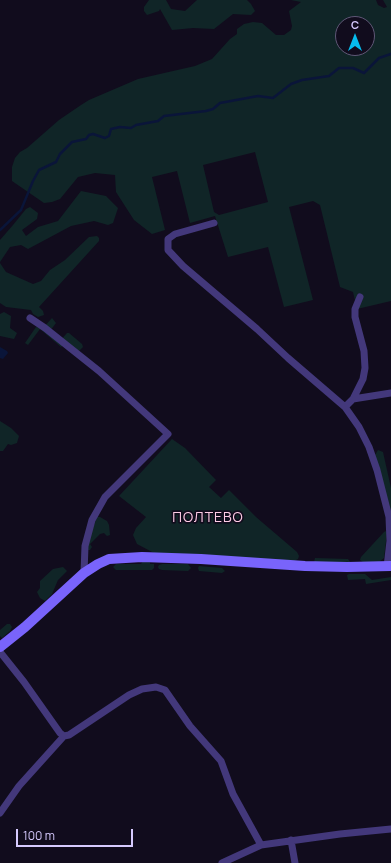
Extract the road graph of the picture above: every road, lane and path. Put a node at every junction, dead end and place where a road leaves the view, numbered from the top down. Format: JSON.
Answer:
{"nodes":[{"id":1,"x":214,"y":223,"type":"dead end"},
{"id":2,"x":360,"y":297,"type":"dead end"},
{"id":3,"x":30,"y":318,"type":"dead end"},
{"id":4,"x":391,"y":393,"type":"edge"},
{"id":5,"x":353,"y":399,"type":"junction"},
{"id":6,"x":345,"y":407,"type":"junction"},
{"id":7,"x":389,"y":566,"type":"edge"},
{"id":8,"x":84,"y":572,"type":"junction"},
{"id":9,"x":0,"y":647,"type":"edge"},
{"id":10,"x":0,"y":652,"type":"edge"},
{"id":11,"x":64,"y":736,"type":"junction"},
{"id":12,"x":0,"y":813,"type":"edge"},
{"id":13,"x":391,"y":829,"type":"edge"},
{"id":14,"x":290,"y":840,"type":"junction"},
{"id":15,"x":261,"y":845,"type":"junction"},
{"id":16,"x":222,"y":863,"type":"edge"},
{"id":17,"x":295,"y":863,"type":"edge"}],
"edges":[{"from":1,"to":6,"type":"street"},
{"from":2,"to":5,"type":"street"},
{"from":3,"to":8,"type":"street"},
{"from":4,"to":5,"type":"street"},
{"from":5,"to":6,"type":"street"},
{"from":6,"to":7,"type":"street"},
{"from":7,"to":8,"type":"street"},
{"from":8,"to":9,"type":"street"},
{"from":10,"to":11,"type":"street"},
{"from":11,"to":12,"type":"street"},
{"from":11,"to":15,"type":"street"},
{"from":13,"to":14,"type":"street"},
{"from":14,"to":15,"type":"street"},
{"from":14,"to":17,"type":"street"},
{"from":15,"to":16,"type":"street"}]}
